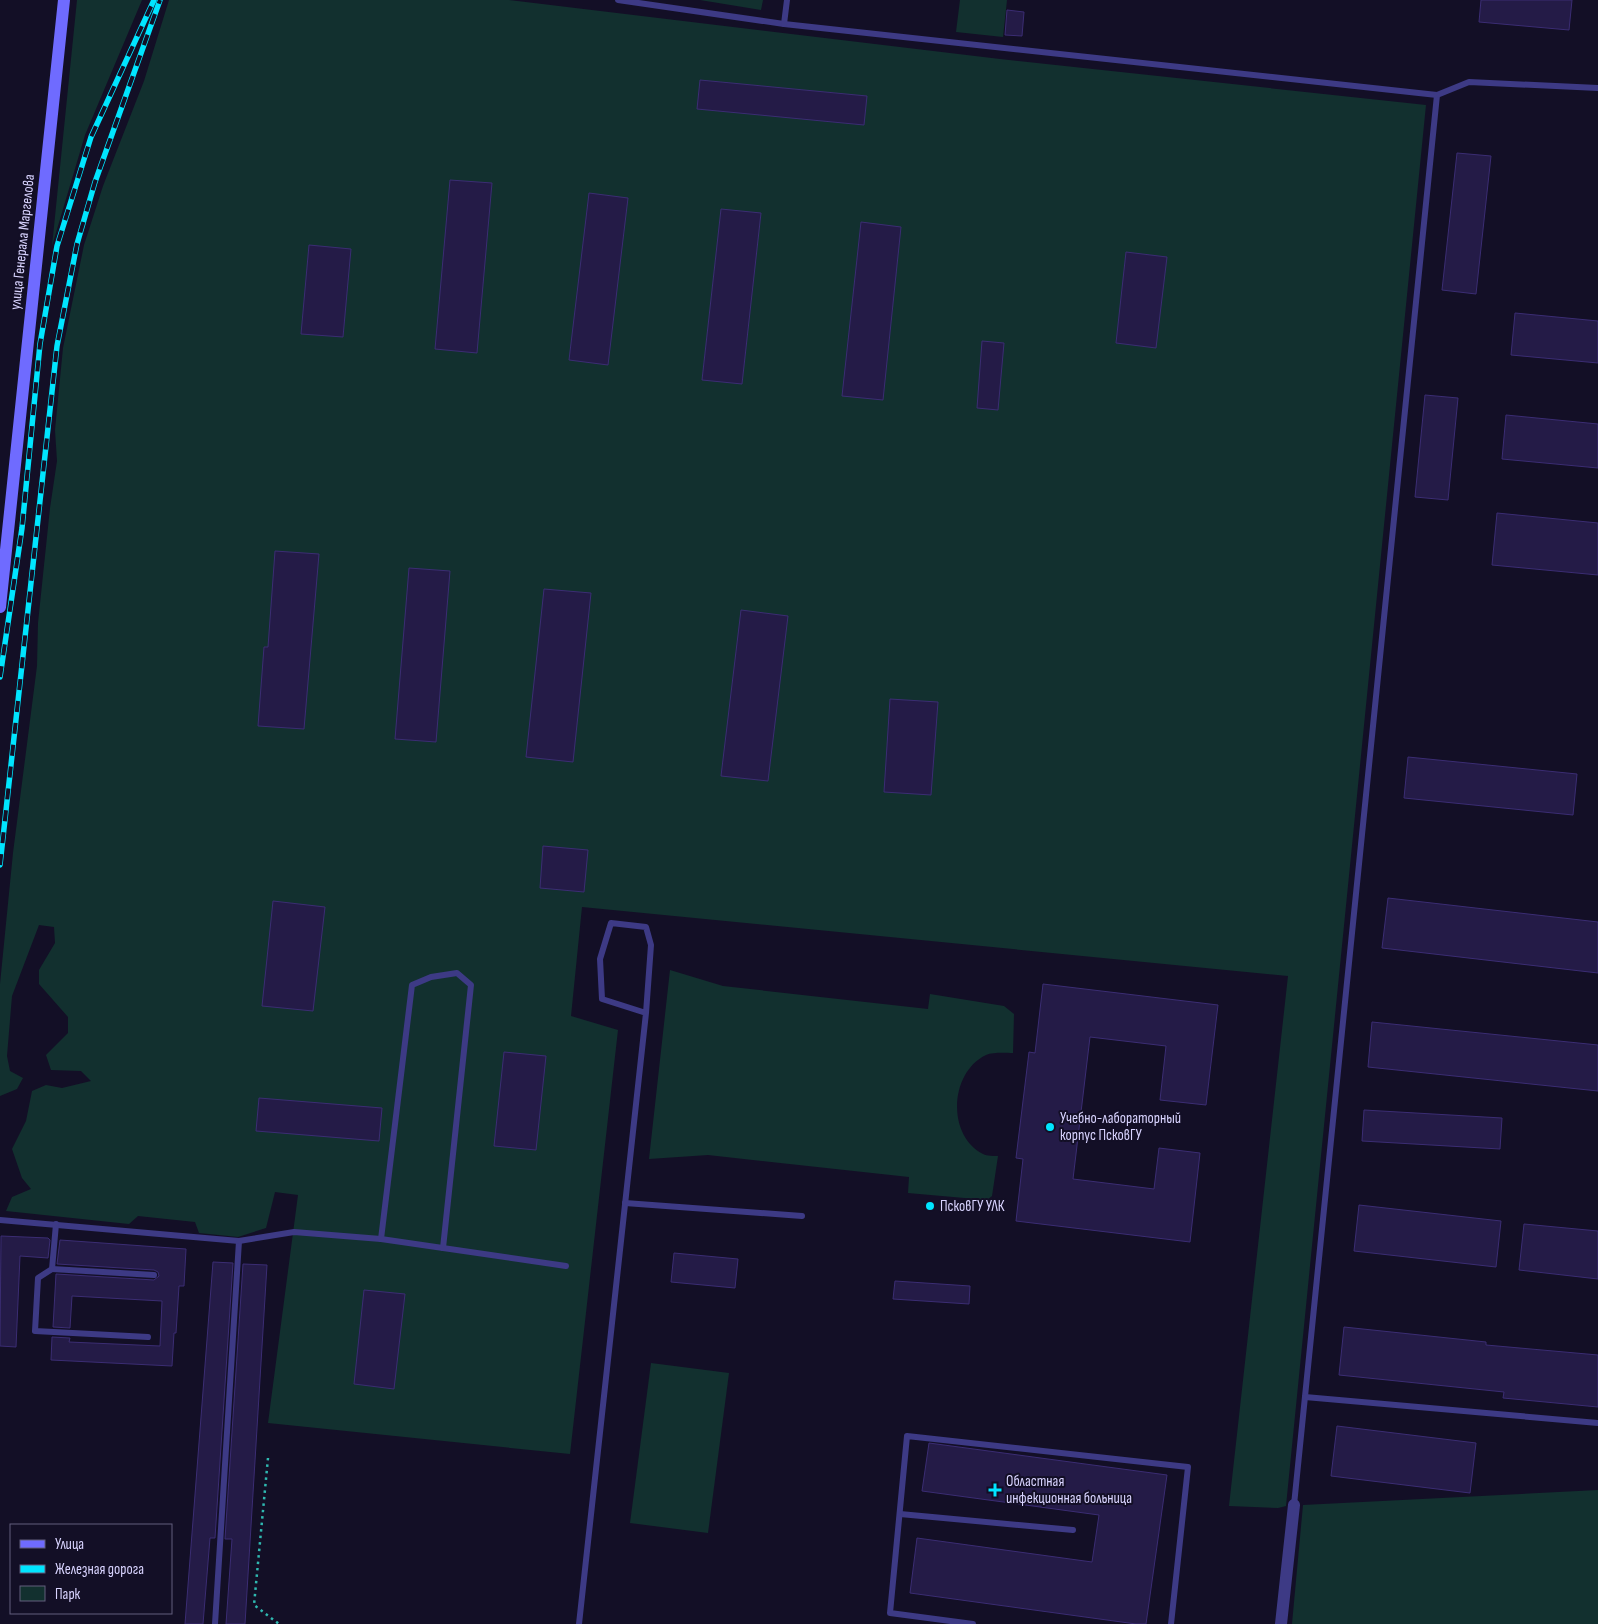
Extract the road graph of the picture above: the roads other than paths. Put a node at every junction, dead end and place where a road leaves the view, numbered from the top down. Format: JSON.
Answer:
{"nodes":[{"id":1,"x":64,"y":0,"type":"edge"},
{"id":2,"x":618,"y":0,"type":"edge"},
{"id":3,"x":787,"y":0,"type":"edge"},
{"id":4,"x":784,"y":24,"type":"junction"},
{"id":5,"x":1598,"y":88,"type":"edge"},
{"id":6,"x":1438,"y":95,"type":"junction"},
{"id":7,"x":0,"y":607,"type":"edge"},
{"id":8,"x":646,"y":1013,"type":"junction"},
{"id":9,"x":626,"y":1202,"type":"junction"},
{"id":10,"x":802,"y":1216,"type":"dead end"},
{"id":11,"x":0,"y":1220,"type":"edge"},
{"id":12,"x":56,"y":1224,"type":"junction"},
{"id":13,"x":382,"y":1239,"type":"junction"},
{"id":14,"x":239,"y":1240,"type":"junction"},
{"id":15,"x":443,"y":1248,"type":"junction"},
{"id":16,"x":566,"y":1266,"type":"dead end"},
{"id":17,"x":52,"y":1269,"type":"junction"},
{"id":18,"x":154,"y":1275,"type":"dead end"},
{"id":19,"x":148,"y":1337,"type":"dead end"},
{"id":20,"x":1305,"y":1397,"type":"junction"},
{"id":21,"x":1598,"y":1423,"type":"edge"},
{"id":22,"x":1294,"y":1505,"type":"joint"},
{"id":23,"x":900,"y":1514,"type":"junction"},
{"id":24,"x":1072,"y":1530,"type":"dead end"},
{"id":25,"x":215,"y":1624,"type":"edge"},
{"id":26,"x":579,"y":1624,"type":"edge"},
{"id":27,"x":973,"y":1624,"type":"edge"},
{"id":28,"x":1171,"y":1624,"type":"edge"},
{"id":29,"x":1281,"y":1624,"type":"edge"}],
"edges":[{"from":1,"to":7,"type":"main road","name":"улица Генерала Маргелова"},
{"from":2,"to":4,"type":"lane"},
{"from":3,"to":4,"type":"lane"},
{"from":4,"to":6,"type":"lane"},
{"from":5,"to":6,"type":"lane"},
{"from":6,"to":20,"type":"lane"},
{"from":8,"to":8,"type":"lane"},
{"from":8,"to":9,"type":"lane"},
{"from":9,"to":10,"type":"lane"},
{"from":9,"to":26,"type":"lane"},
{"from":11,"to":12,"type":"lane"},
{"from":12,"to":14,"type":"lane"},
{"from":12,"to":17,"type":"lane"},
{"from":13,"to":14,"type":"lane"},
{"from":13,"to":15,"type":"lane"},
{"from":13,"to":15,"type":"lane"},
{"from":14,"to":25,"type":"lane"},
{"from":15,"to":16,"type":"lane"},
{"from":17,"to":18,"type":"lane"},
{"from":17,"to":19,"type":"lane"},
{"from":20,"to":21,"type":"lane"},
{"from":20,"to":22,"type":"lane"},
{"from":22,"to":29,"type":"street"},
{"from":23,"to":24,"type":"lane"},
{"from":23,"to":27,"type":"lane"},
{"from":23,"to":28,"type":"lane"}]}
